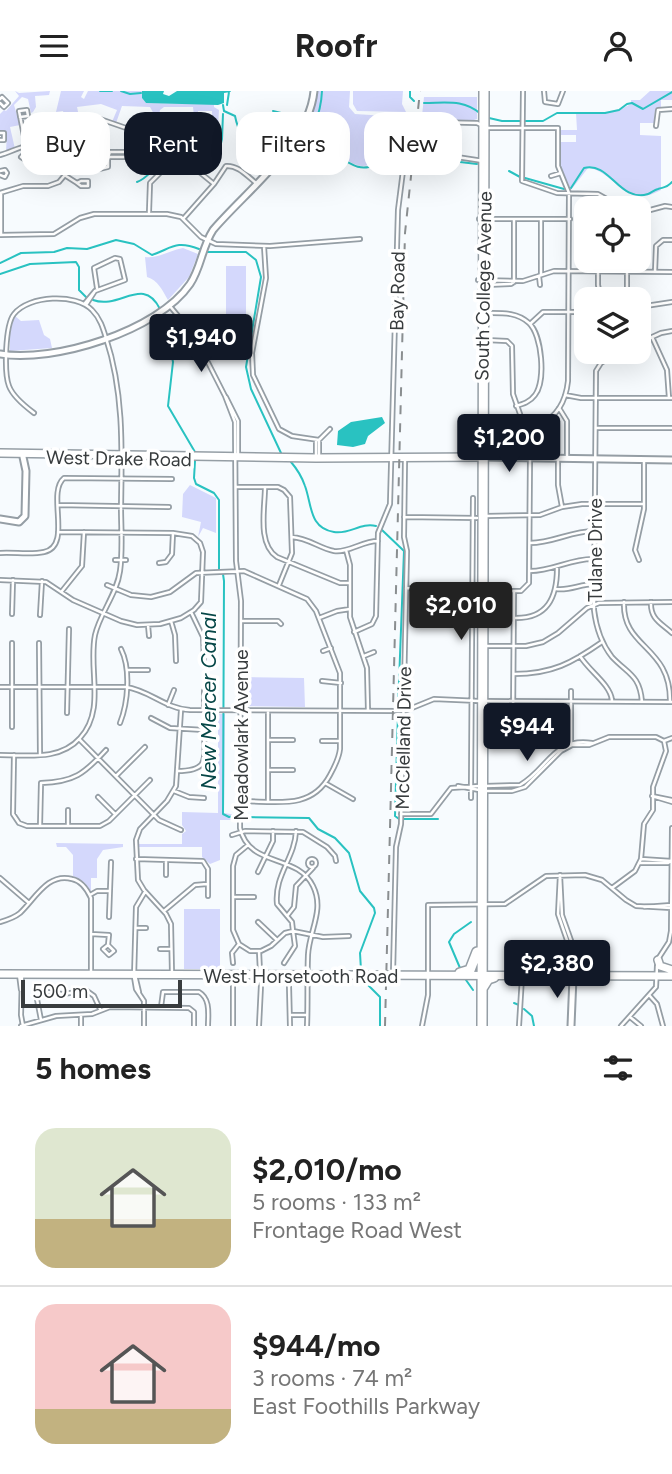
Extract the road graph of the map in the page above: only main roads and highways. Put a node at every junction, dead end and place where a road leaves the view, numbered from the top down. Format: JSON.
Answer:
{"nodes":[{"id":1,"x":482,"y":91,"type":"edge"},
{"id":2,"x":483,"y":161,"type":"junction"},
{"id":3,"x":483,"y":219,"type":"junction"},
{"id":4,"x":482,"y":335,"type":"junction"},
{"id":5,"x":51,"y":453,"type":"junction"},
{"id":6,"x":0,"y":455,"type":"edge"},
{"id":7,"x":122,"y":456,"type":"junction"},
{"id":8,"x":23,"y":457,"type":"junction"},
{"id":9,"x":405,"y":458,"type":"junction"},
{"id":10,"x":439,"y":459,"type":"junction"},
{"id":11,"x":479,"y":459,"type":"junction"},
{"id":12,"x":480,"y":516,"type":"junction"},
{"id":13,"x":480,"y":590,"type":"junction"},
{"id":14,"x":477,"y":701,"type":"junction"},
{"id":15,"x":476,"y":789,"type":"junction"},
{"id":16,"x":479,"y":905,"type":"junction"},
{"id":17,"x":477,"y":952,"type":"junction"},
{"id":18,"x":658,"y":960,"type":"road end"},
{"id":19,"x":0,"y":973,"type":"edge"},
{"id":20,"x":172,"y":973,"type":"junction"},
{"id":21,"x":456,"y":973,"type":"junction"},
{"id":22,"x":672,"y":973,"type":"edge"},
{"id":23,"x":308,"y":974,"type":"junction"},
{"id":24,"x":657,"y":974,"type":"junction"},
{"id":25,"x":393,"y":975,"type":"junction"},
{"id":26,"x":428,"y":975,"type":"junction"},
{"id":27,"x":479,"y":975,"type":"junction"},
{"id":28,"x":572,"y":975,"type":"junction"},
{"id":29,"x":611,"y":975,"type":"junction"},
{"id":30,"x":494,"y":977,"type":"junction"},
{"id":31,"x":482,"y":992,"type":"junction"},
{"id":32,"x":478,"y":1024,"type":"edge"}],
"edges":[{"from":1,"to":2,"type":"highway","name":"South College Avenue"},
{"from":2,"to":3,"type":"highway","name":"South College Avenue"},
{"from":2,"to":3,"type":"highway","name":"South College Avenue"},
{"from":3,"to":4,"type":"highway","name":"South College Avenue"},
{"from":4,"to":11,"type":"highway","name":"South College Avenue"},
{"from":4,"to":11,"type":"highway","name":"South College Avenue"},
{"from":5,"to":6,"type":"main road","name":"West Drake Road"},
{"from":5,"to":7,"type":"main road","name":"West Drake Road"},
{"from":5,"to":8,"type":"main road"},
{"from":6,"to":8,"type":"main road","name":"West Drake Road"},
{"from":7,"to":8,"type":"main road","name":"West Drake Road"},
{"from":7,"to":9,"type":"main road","name":"West Drake Road"},
{"from":9,"to":10,"type":"main road","name":"West Drake Road"},
{"from":9,"to":10,"type":"main road","name":"West Drake Road"},
{"from":10,"to":11,"type":"main road","name":"West Drake Road"},
{"from":10,"to":11,"type":"main road","name":"West Drake Road"},
{"from":11,"to":12,"type":"highway","name":"South College Avenue"},
{"from":11,"to":12,"type":"highway","name":"South College Avenue"},
{"from":12,"to":13,"type":"highway","name":"South College Avenue"},
{"from":12,"to":13,"type":"highway","name":"South College Avenue"},
{"from":13,"to":14,"type":"highway","name":"South College Avenue"},
{"from":14,"to":15,"type":"highway","name":"South College Avenue"},
{"from":14,"to":15,"type":"highway","name":"South College Avenue"},
{"from":15,"to":16,"type":"highway","name":"South College Avenue"},
{"from":15,"to":16,"type":"highway","name":"South College Avenue"},
{"from":16,"to":17,"type":"highway","name":"South College Avenue"},
{"from":16,"to":27,"type":"highway","name":"South College Avenue"},
{"from":17,"to":21,"type":"highway"},
{"from":17,"to":27,"type":"highway","name":"South College Avenue"},
{"from":18,"to":22,"type":"main road"},
{"from":19,"to":20,"type":"main road","name":"West Horsetooth Road"},
{"from":20,"to":23,"type":"main road","name":"West Horsetooth Road"},
{"from":20,"to":23,"type":"main road","name":"West Horsetooth Road"},
{"from":21,"to":26,"type":"main road","name":"West Horsetooth Road"},
{"from":21,"to":27,"type":"main road","name":"West Horsetooth Road"},
{"from":22,"to":24,"type":"main road"},
{"from":23,"to":25,"type":"main road","name":"West Horsetooth Road"},
{"from":24,"to":29,"type":"main road"},
{"from":24,"to":29,"type":"main road"},
{"from":25,"to":26,"type":"main road","name":"West Horsetooth Road"},
{"from":25,"to":26,"type":"main road","name":"West Horsetooth Road"},
{"from":26,"to":27,"type":"main road","name":"West Horsetooth Road"},
{"from":27,"to":28,"type":"main road"},
{"from":27,"to":30,"type":"main road"},
{"from":27,"to":31,"type":"highway","name":"South College Avenue"},
{"from":27,"to":32,"type":"highway","name":"South College Avenue"},
{"from":28,"to":29,"type":"main road"},
{"from":28,"to":29,"type":"main road"},
{"from":28,"to":30,"type":"main road"},
{"from":30,"to":31,"type":"highway"},
{"from":31,"to":32,"type":"highway","name":"South College Avenue"}]}
